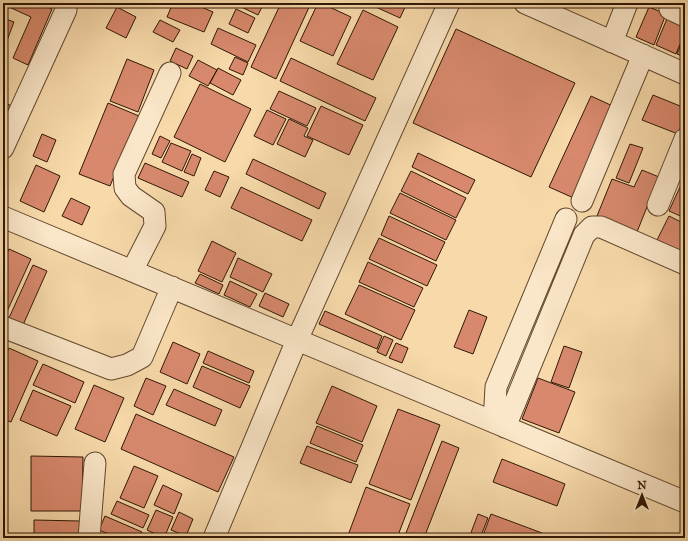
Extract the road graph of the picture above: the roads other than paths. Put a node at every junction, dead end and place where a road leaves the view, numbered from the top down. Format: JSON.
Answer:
{"nodes":[{"id":1,"x":66,"y":3,"type":"edge"},
{"id":2,"x":449,"y":3,"type":"edge"},
{"id":3,"x":525,"y":3,"type":"edge"},
{"id":4,"x":627,"y":3,"type":"edge"},
{"id":5,"x":612,"y":42,"type":"junction"},
{"id":6,"x":643,"y":55,"type":"junction"},
{"id":7,"x":170,"y":73,"type":"dead end"},
{"id":8,"x":685,"y":74,"type":"edge"},
{"id":9,"x":685,"y":140,"type":"edge"},
{"id":10,"x":3,"y":148,"type":"edge"},
{"id":11,"x":582,"y":200,"type":"dead end"},
{"id":12,"x":658,"y":205,"type":"dead end"},
{"id":13,"x":3,"y":217,"type":"edge"},
{"id":14,"x":566,"y":219,"type":"dead end"},
{"id":15,"x":685,"y":264,"type":"edge"},
{"id":16,"x":132,"y":271,"type":"junction"},
{"id":17,"x":172,"y":287,"type":"junction"},
{"id":18,"x":3,"y":327,"type":"edge"},
{"id":19,"x":297,"y":340,"type":"junction"},
{"id":20,"x":500,"y":424,"type":"junction"},
{"id":21,"x":95,"y":463,"type":"dead end"},
{"id":22,"x":685,"y":502,"type":"edge"},
{"id":23,"x":89,"y":538,"type":"edge"},
{"id":24,"x":214,"y":538,"type":"edge"}],
"edges":[{"from":1,"to":10,"type":"street"},
{"from":2,"to":19,"type":"street"},
{"from":3,"to":5,"type":"street"},
{"from":4,"to":5,"type":"street"},
{"from":5,"to":6,"type":"street"},
{"from":6,"to":8,"type":"street"},
{"from":6,"to":11,"type":"street"},
{"from":7,"to":16,"type":"street"},
{"from":9,"to":12,"type":"street"},
{"from":13,"to":16,"type":"street"},
{"from":14,"to":20,"type":"street"},
{"from":15,"to":20,"type":"street"},
{"from":16,"to":17,"type":"street"},
{"from":17,"to":18,"type":"street"},
{"from":17,"to":19,"type":"street"},
{"from":19,"to":20,"type":"street"},
{"from":19,"to":24,"type":"street"},
{"from":20,"to":22,"type":"street"},
{"from":21,"to":23,"type":"street"}]}
